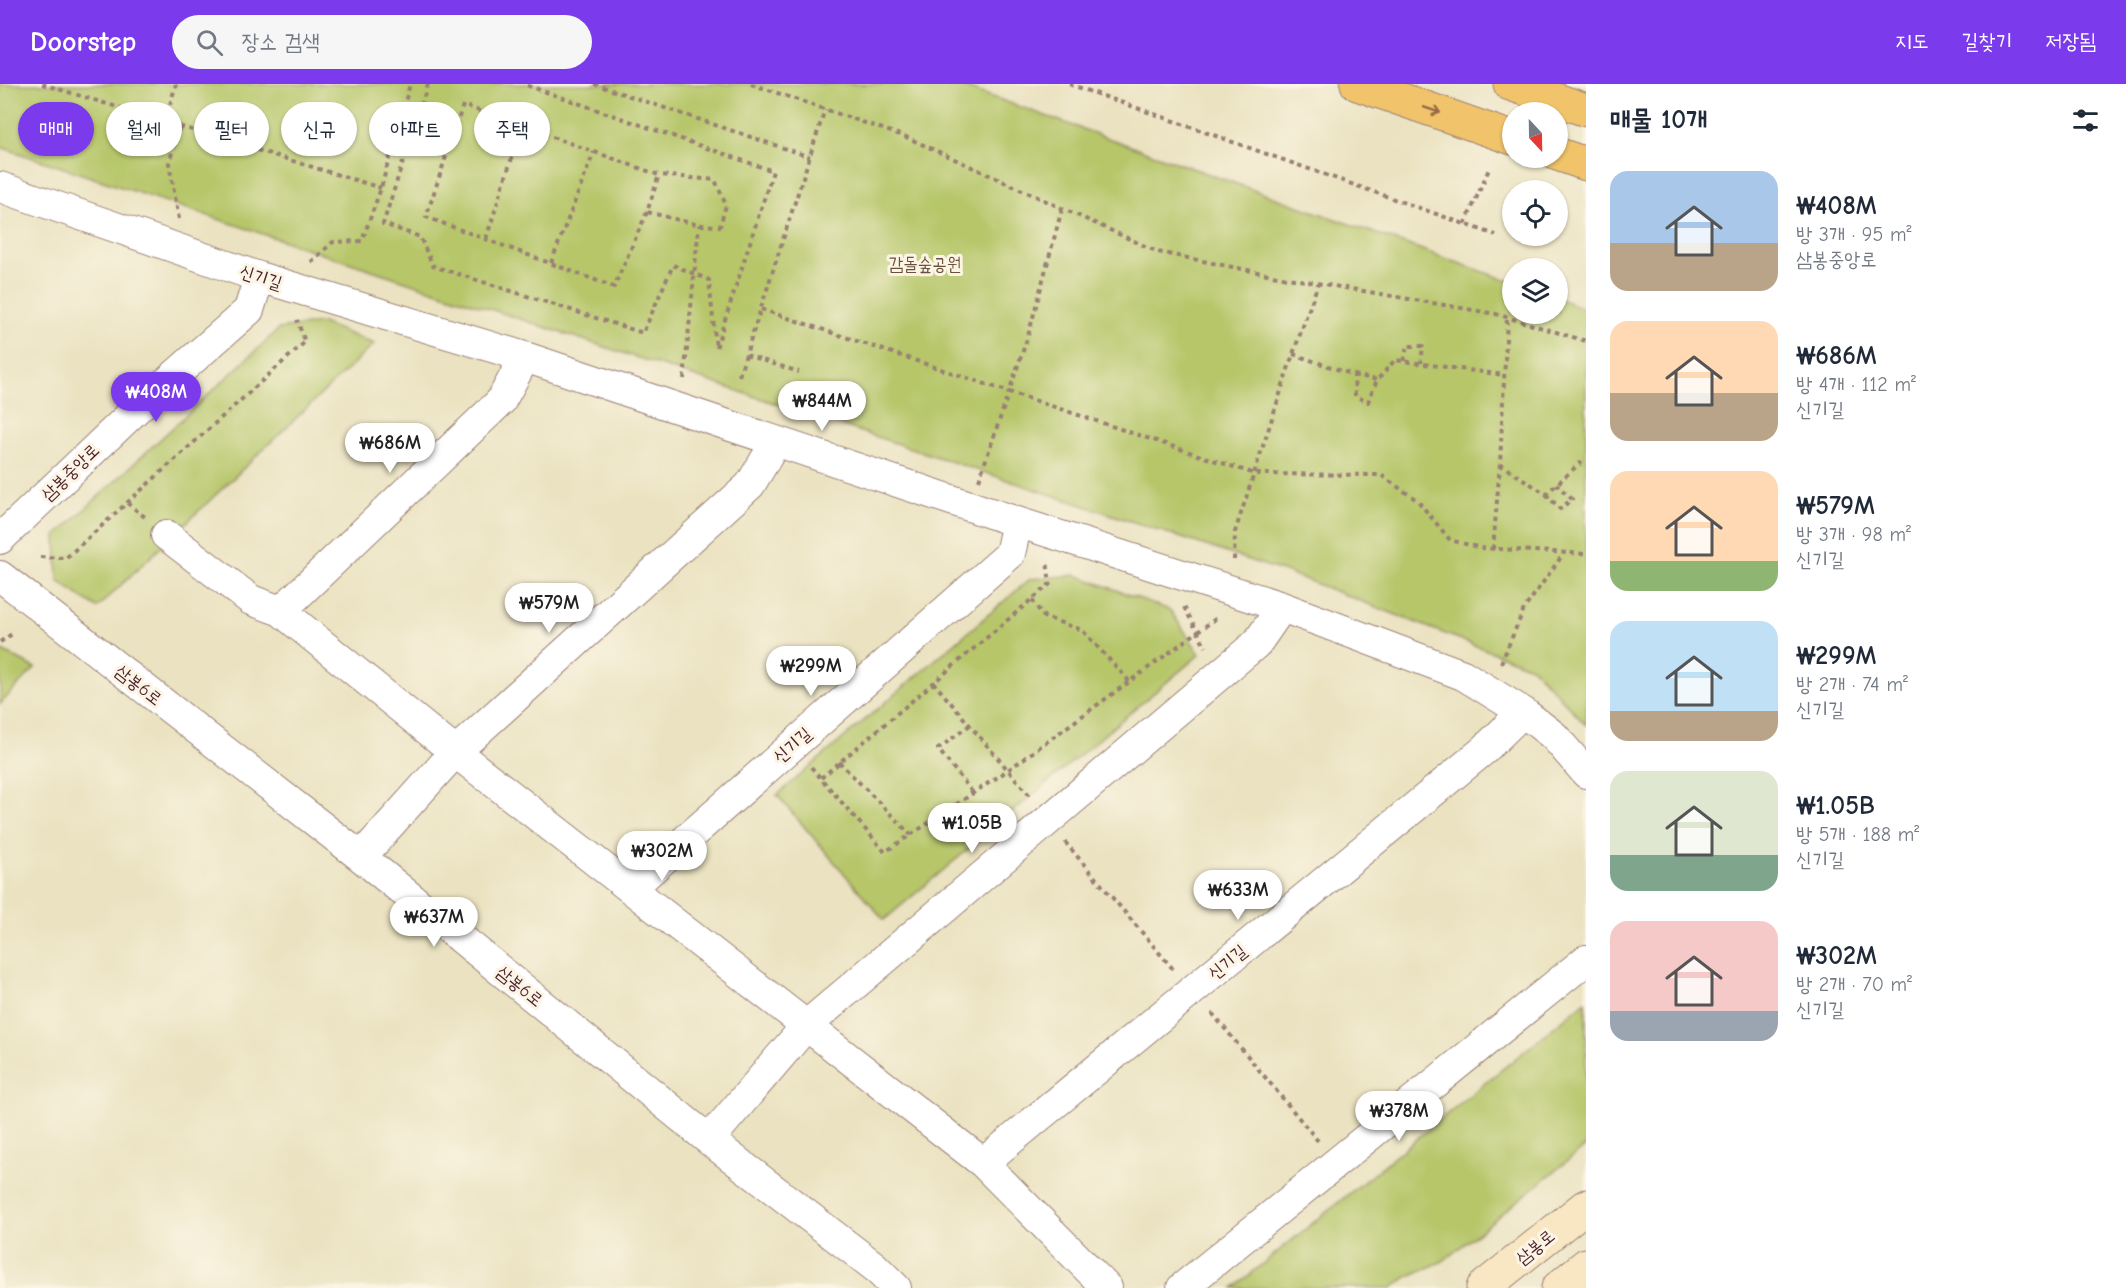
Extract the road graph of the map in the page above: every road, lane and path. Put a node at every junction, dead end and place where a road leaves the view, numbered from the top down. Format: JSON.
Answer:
{"nodes":[{"id":1,"x":42,"y":84,"type":"edge"},
{"id":2,"x":176,"y":84,"type":"edge"},
{"id":3,"x":410,"y":84,"type":"edge"},
{"id":4,"x":428,"y":84,"type":"edge"},
{"id":5,"x":523,"y":84,"type":"edge"},
{"id":6,"x":594,"y":84,"type":"edge"},
{"id":7,"x":751,"y":84,"type":"edge"},
{"id":8,"x":1069,"y":84,"type":"edge"},
{"id":9,"x":1357,"y":84,"type":"edge"},
{"id":10,"x":1510,"y":84,"type":"edge"},
{"id":11,"x":171,"y":102,"type":"edge"},
{"id":12,"x":106,"y":104,"type":"edge"},
{"id":13,"x":474,"y":109,"type":"edge"},
{"id":14,"x":825,"y":109,"type":"junction"},
{"id":15,"x":1586,"y":110,"type":"edge"},
{"id":16,"x":182,"y":127,"type":"edge"},
{"id":17,"x":1502,"y":135,"type":"edge"},
{"id":18,"x":550,"y":136,"type":"edge"},
{"id":19,"x":594,"y":152,"type":"junction"},
{"id":20,"x":171,"y":156,"type":"edge"},
{"id":21,"x":512,"y":156,"type":"edge"},
{"id":22,"x":810,"y":157,"type":"junction"},
{"id":23,"x":1568,"y":158,"type":"edge"},
{"id":24,"x":1586,"y":164,"type":"edge"},
{"id":25,"x":1489,"y":169,"type":"dead end"},
{"id":26,"x":659,"y":175,"type":"junction"},
{"id":27,"x":381,"y":188,"type":"junction"},
{"id":28,"x":4,"y":197,"type":"edge"},
{"id":29,"x":1062,"y":208,"type":"junction"},
{"id":30,"x":647,"y":212,"type":"junction"},
{"id":31,"x":1465,"y":224,"type":"junction"},
{"id":32,"x":699,"y":225,"type":"junction"},
{"id":33,"x":180,"y":226,"type":"dead end"},
{"id":34,"x":1496,"y":236,"type":"dead end"},
{"id":35,"x":486,"y":239,"type":"junction"},
{"id":36,"x":551,"y":263,"type":"junction"},
{"id":37,"x":304,"y":268,"type":"dead end"},
{"id":38,"x":694,"y":272,"type":"junction"},
{"id":39,"x":260,"y":277,"type":"junction"},
{"id":40,"x":1318,"y":284,"type":"junction"},
{"id":41,"x":761,"y":309,"type":"junction"},
{"id":42,"x":1502,"y":317,"type":"edge"},
{"id":43,"x":297,"y":320,"type":"dead end"},
{"id":44,"x":1507,"y":324,"type":"edge"},
{"id":45,"x":1528,"y":324,"type":"edge"},
{"id":46,"x":1586,"y":341,"type":"edge"},
{"id":47,"x":1293,"y":354,"type":"junction"},
{"id":48,"x":746,"y":355,"type":"junction"},
{"id":49,"x":525,"y":357,"type":"junction"},
{"id":50,"x":1404,"y":361,"type":"junction"},
{"id":51,"x":1421,"y":363,"type":"junction"},
{"id":52,"x":799,"y":372,"type":"dead end"},
{"id":53,"x":1354,"y":375,"type":"junction"},
{"id":54,"x":1504,"y":375,"type":"junction"},
{"id":55,"x":739,"y":376,"type":"dead end"},
{"id":56,"x":684,"y":380,"type":"dead end"},
{"id":57,"x":1377,"y":380,"type":"junction"},
{"id":58,"x":1008,"y":391,"type":"junction"},
{"id":59,"x":776,"y":442,"type":"junction"},
{"id":60,"x":1500,"y":464,"type":"junction"},
{"id":61,"x":1586,"y":466,"type":"edge"},
{"id":62,"x":1255,"y":474,"type":"junction"},
{"id":63,"x":1556,"y":484,"type":"junction"},
{"id":64,"x":977,"y":489,"type":"dead end"},
{"id":65,"x":1546,"y":494,"type":"junction"},
{"id":66,"x":1017,"y":522,"type":"junction"},
{"id":67,"x":166,"y":535,"type":"dead end"},
{"id":68,"x":0,"y":539,"type":"edge"},
{"id":69,"x":1492,"y":549,"type":"junction"},
{"id":70,"x":1564,"y":553,"type":"junction"},
{"id":71,"x":1586,"y":554,"type":"edge"},
{"id":72,"x":1047,"y":556,"type":"dead end"},
{"id":73,"x":40,"y":557,"type":"dead end"},
{"id":74,"x":1234,"y":567,"type":"dead end"},
{"id":75,"x":0,"y":576,"type":"edge"},
{"id":76,"x":1032,"y":600,"type":"junction"},
{"id":77,"x":1182,"y":604,"type":"dead end"},
{"id":78,"x":1282,"y":607,"type":"junction"},
{"id":79,"x":281,"y":611,"type":"junction"},
{"id":80,"x":1218,"y":617,"type":"dead end"},
{"id":81,"x":1198,"y":632,"type":"junction"},
{"id":82,"x":12,"y":634,"type":"dead end"},
{"id":83,"x":0,"y":642,"type":"edge"},
{"id":84,"x":1210,"y":653,"type":"dead end"},
{"id":85,"x":1497,"y":673,"type":"dead end"},
{"id":86,"x":933,"y":682,"type":"junction"},
{"id":87,"x":1130,"y":682,"type":"junction"},
{"id":88,"x":1523,"y":712,"type":"junction"},
{"id":89,"x":970,"y":725,"type":"junction"},
{"id":90,"x":455,"y":752,"type":"junction"},
{"id":91,"x":839,"y":762,"type":"junction"},
{"id":92,"x":809,"y":765,"type":"dead end"},
{"id":93,"x":1008,"y":770,"type":"junction"},
{"id":94,"x":1586,"y":773,"type":"edge"},
{"id":95,"x":821,"y":778,"type":"junction"},
{"id":96,"x":973,"y":793,"type":"junction"},
{"id":97,"x":1035,"y":802,"type":"dead end"},
{"id":98,"x":910,"y":835,"type":"junction"},
{"id":99,"x":1061,"y":837,"type":"dead end"},
{"id":100,"x":361,"y":857,"type":"junction"},
{"id":101,"x":631,"y":888,"type":"junction"},
{"id":102,"x":1586,"y":960,"type":"edge"},
{"id":103,"x":1176,"y":972,"type":"dead end"},
{"id":104,"x":1206,"y":1006,"type":"dead end"},
{"id":105,"x":806,"y":1026,"type":"junction"},
{"id":106,"x":709,"y":1140,"type":"junction"},
{"id":107,"x":1320,"y":1144,"type":"dead end"},
{"id":108,"x":983,"y":1163,"type":"junction"},
{"id":109,"x":1586,"y":1206,"type":"edge"},
{"id":110,"x":1586,"y":1265,"type":"edge"},
{"id":111,"x":896,"y":1288,"type":"edge"},
{"id":112,"x":1107,"y":1288,"type":"edge"},
{"id":113,"x":1182,"y":1288,"type":"edge"},
{"id":114,"x":1483,"y":1288,"type":"edge"},
{"id":115,"x":1558,"y":1288,"type":"edge"}],
"edges":[{"from":1,"to":12,"type":"path"},
{"from":2,"to":11,"type":"path"},
{"from":3,"to":27,"type":"path"},
{"from":4,"to":38,"type":"path"},
{"from":5,"to":38,"type":"path"},
{"from":6,"to":22,"type":"path"},
{"from":7,"to":14,"type":"path"},
{"from":8,"to":31,"type":"path"},
{"from":9,"to":17,"type":"highway","one_way":true},
{"from":10,"to":15,"type":"highway"},
{"from":13,"to":35,"type":"path"},
{"from":14,"to":22,"type":"path"},
{"from":14,"to":29,"type":"path"},
{"from":16,"to":27,"type":"path"},
{"from":18,"to":19,"type":"path"},
{"from":19,"to":26,"type":"path"},
{"from":19,"to":36,"type":"path"},
{"from":20,"to":33,"type":"path"},
{"from":21,"to":35,"type":"path"},
{"from":22,"to":41,"type":"path"},
{"from":23,"to":24,"type":"highway"},
{"from":25,"to":31,"type":"path"},
{"from":26,"to":30,"type":"path"},
{"from":26,"to":32,"type":"path"},
{"from":27,"to":37,"type":"path"},
{"from":28,"to":39,"type":"street","name":"신기길"},
{"from":29,"to":40,"type":"path"},
{"from":29,"to":58,"type":"path"},
{"from":30,"to":32,"type":"path"},
{"from":30,"to":36,"type":"path"},
{"from":31,"to":34,"type":"path"},
{"from":32,"to":38,"type":"path"},
{"from":35,"to":36,"type":"path"},
{"from":38,"to":56,"type":"path"},
{"from":39,"to":49,"type":"street","name":"신기길"},
{"from":39,"to":68,"type":"street","name":"삼봉중앙로"},
{"from":40,"to":42,"type":"path"},
{"from":40,"to":47,"type":"path"},
{"from":41,"to":48,"type":"path"},
{"from":41,"to":58,"type":"path"},
{"from":43,"to":73,"type":"path"},
{"from":44,"to":54,"type":"path"},
{"from":45,"to":46,"type":"path"},
{"from":47,"to":53,"type":"path"},
{"from":47,"to":62,"type":"path"},
{"from":48,"to":52,"type":"path"},
{"from":48,"to":55,"type":"path"},
{"from":49,"to":59,"type":"street","name":"신기길"},
{"from":49,"to":79,"type":"street"},
{"from":50,"to":51,"type":"path"},
{"from":50,"to":51,"type":"path"},
{"from":50,"to":57,"type":"path"},
{"from":51,"to":54,"type":"path"},
{"from":53,"to":57,"type":"path"},
{"from":53,"to":57,"type":"path"},
{"from":54,"to":60,"type":"path"},
{"from":58,"to":62,"type":"path"},
{"from":58,"to":64,"type":"path"},
{"from":59,"to":66,"type":"street","name":"신기길"},
{"from":59,"to":90,"type":"street"},
{"from":60,"to":65,"type":"path"},
{"from":60,"to":69,"type":"path"},
{"from":61,"to":63,"type":"path"},
{"from":62,"to":69,"type":"path"},
{"from":62,"to":74,"type":"path"},
{"from":63,"to":65,"type":"path"},
{"from":63,"to":65,"type":"path"},
{"from":66,"to":78,"type":"street","name":"신기길"},
{"from":66,"to":101,"type":"street","name":"신기길"},
{"from":67,"to":79,"type":"street"},
{"from":69,"to":70,"type":"path"},
{"from":70,"to":71,"type":"path"},
{"from":70,"to":85,"type":"path"},
{"from":72,"to":76,"type":"path"},
{"from":75,"to":100,"type":"street","name":"삼봉6로"},
{"from":76,"to":86,"type":"path"},
{"from":76,"to":87,"type":"path"},
{"from":77,"to":81,"type":"path"},
{"from":78,"to":88,"type":"street","name":"신기길"},
{"from":78,"to":105,"type":"street"},
{"from":79,"to":90,"type":"street"},
{"from":80,"to":81,"type":"path"},
{"from":81,"to":84,"type":"path"},
{"from":81,"to":87,"type":"path"},
{"from":82,"to":83,"type":"path"},
{"from":86,"to":89,"type":"path"},
{"from":86,"to":91,"type":"path"},
{"from":87,"to":93,"type":"path"},
{"from":88,"to":94,"type":"street","name":"신기길"},
{"from":88,"to":108,"type":"street","name":"신기길"},
{"from":89,"to":93,"type":"path"},
{"from":89,"to":96,"type":"path"},
{"from":90,"to":100,"type":"street"},
{"from":90,"to":101,"type":"street"},
{"from":91,"to":95,"type":"path"},
{"from":91,"to":98,"type":"path"},
{"from":92,"to":95,"type":"path"},
{"from":93,"to":96,"type":"path"},
{"from":93,"to":97,"type":"path"},
{"from":95,"to":98,"type":"path"},
{"from":96,"to":98,"type":"path"},
{"from":99,"to":103,"type":"path"},
{"from":100,"to":106,"type":"street","name":"삼봉6로"},
{"from":101,"to":105,"type":"street"},
{"from":102,"to":113,"type":"street"},
{"from":104,"to":107,"type":"path"},
{"from":105,"to":106,"type":"street"},
{"from":105,"to":108,"type":"street"},
{"from":106,"to":111,"type":"street","name":"삼봉6로"},
{"from":108,"to":112,"type":"street"},
{"from":109,"to":114,"type":"main road","name":"삼봉로"},
{"from":110,"to":115,"type":"main road"}]}
